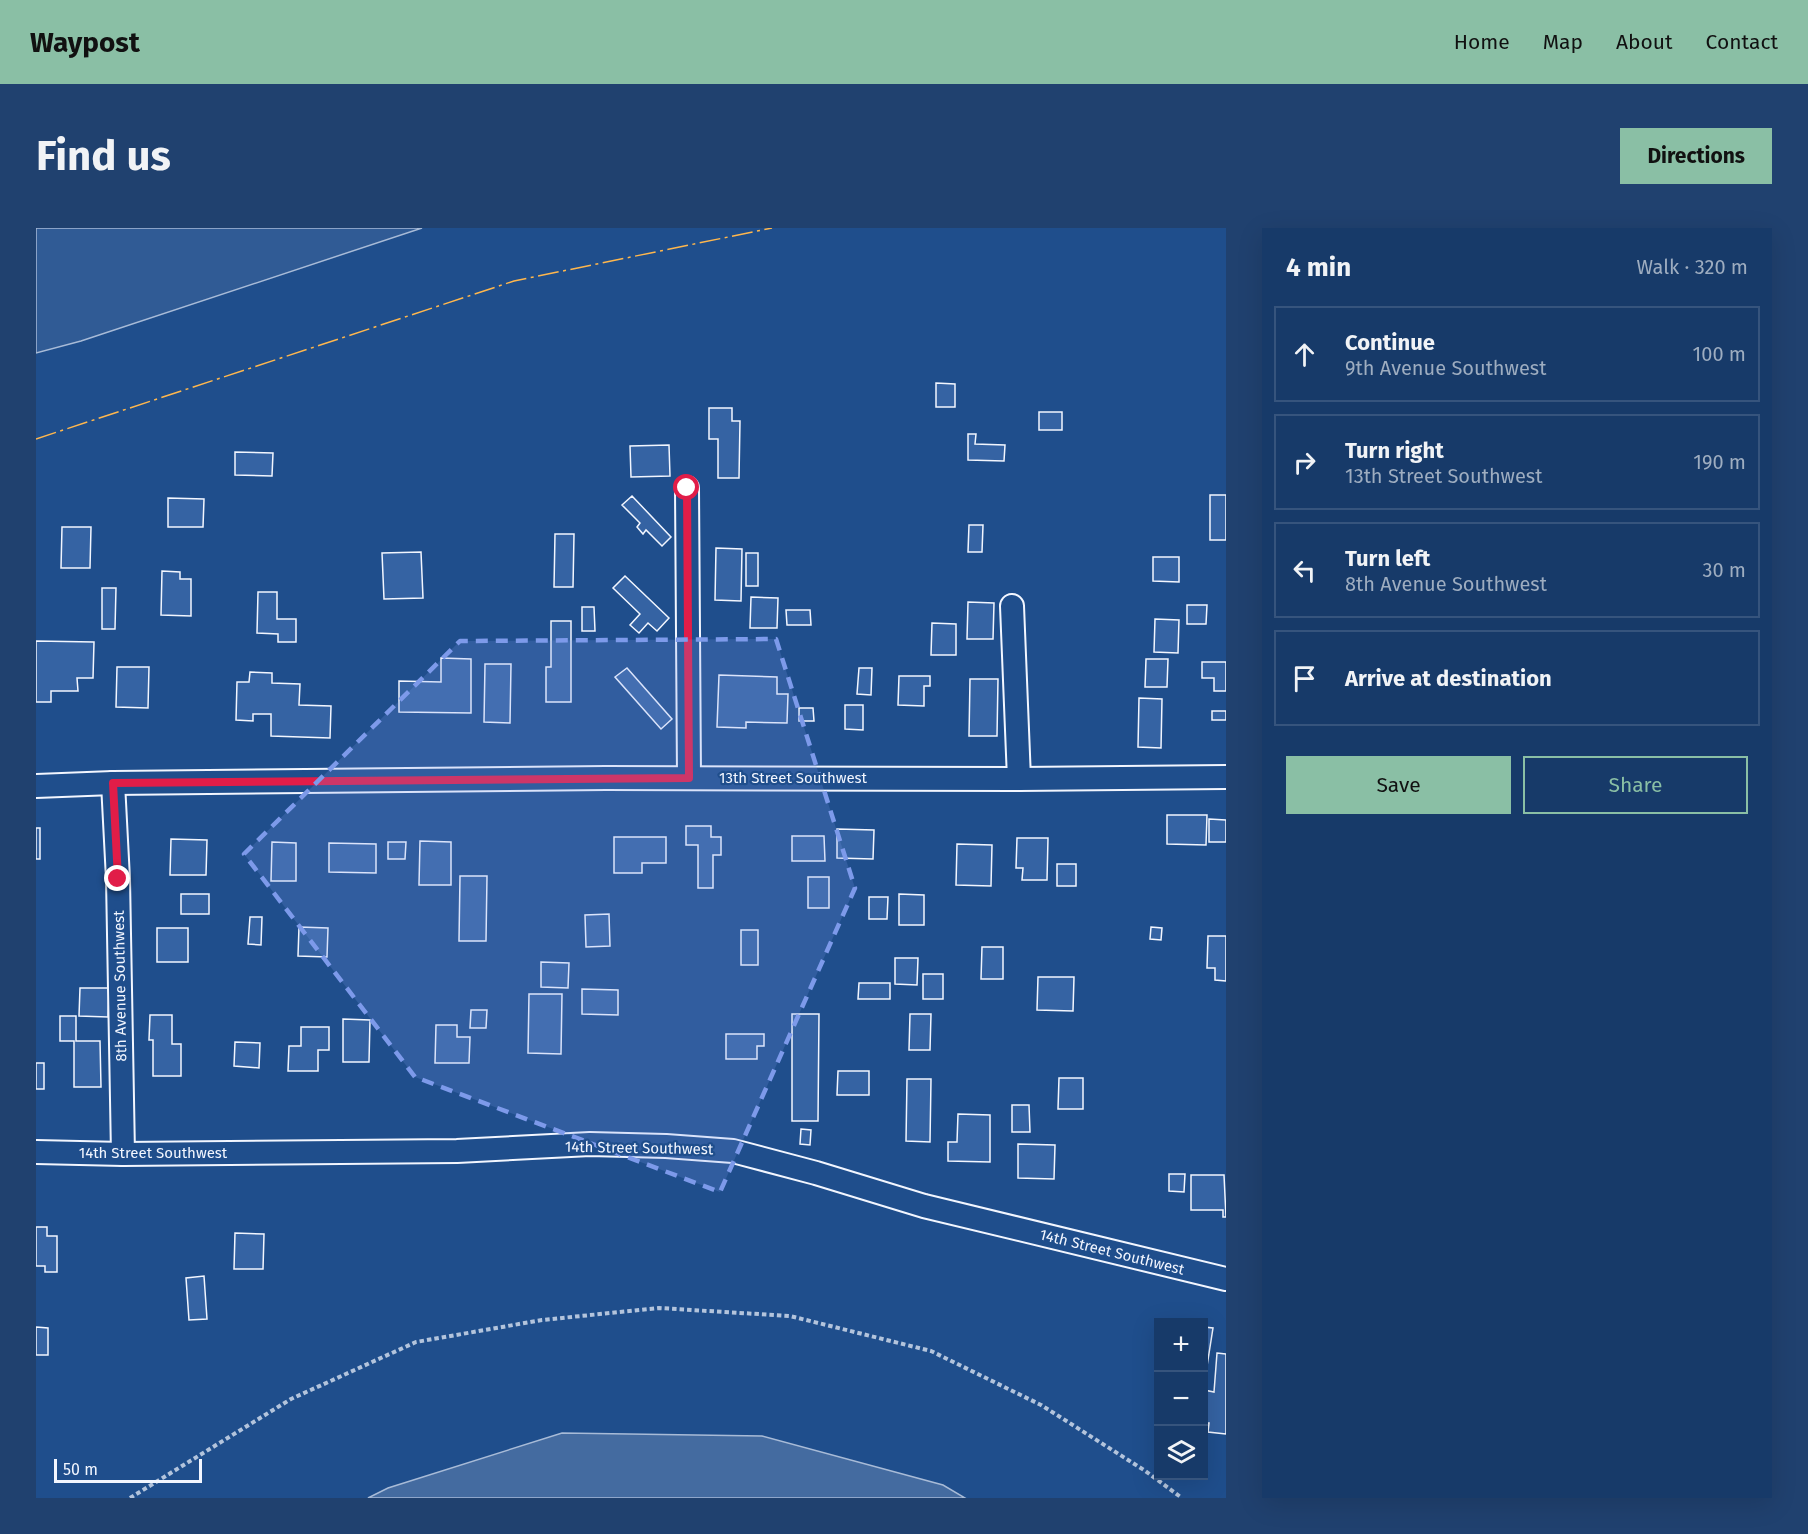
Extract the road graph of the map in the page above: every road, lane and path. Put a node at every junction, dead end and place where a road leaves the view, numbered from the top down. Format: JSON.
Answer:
{"nodes":[{"id":1,"x":687,"y":488,"type":"dead end"},
{"id":2,"x":1012,"y":606,"type":"dead end"},
{"id":3,"x":1226,"y":777,"type":"edge"},
{"id":4,"x":689,"y":778,"type":"junction"},
{"id":5,"x":1019,"y":779,"type":"junction"},
{"id":6,"x":113,"y":783,"type":"junction"},
{"id":7,"x":36,"y":786,"type":"edge"},
{"id":8,"x":36,"y":1152,"type":"edge"},
{"id":9,"x":123,"y":1154,"type":"junction"},
{"id":10,"x":1226,"y":1279,"type":"edge"},
{"id":11,"x":130,"y":1498,"type":"edge"},
{"id":12,"x":1182,"y":1498,"type":"edge"}],
"edges":[{"from":1,"to":4,"type":"street"},
{"from":2,"to":5,"type":"street"},
{"from":3,"to":5,"type":"street","name":"13th Street Southwest"},
{"from":4,"to":5,"type":"street","name":"13th Street Southwest"},
{"from":4,"to":6,"type":"street","name":"13th Street Southwest"},
{"from":6,"to":7,"type":"street","name":"13th Street Southwest"},
{"from":6,"to":9,"type":"street","name":"8th Avenue Southwest"},
{"from":8,"to":9,"type":"street","name":"14th Street Southwest"},
{"from":9,"to":10,"type":"street","name":"14th Street Southwest"},
{"from":11,"to":12,"type":"path"}]}
